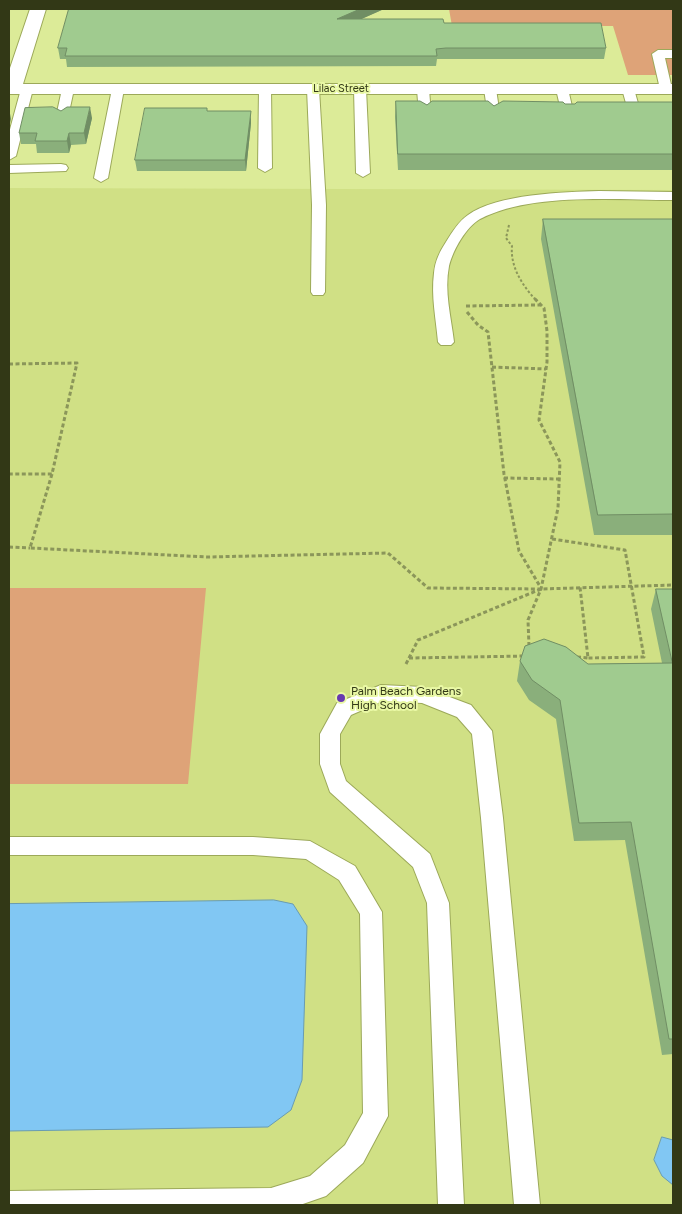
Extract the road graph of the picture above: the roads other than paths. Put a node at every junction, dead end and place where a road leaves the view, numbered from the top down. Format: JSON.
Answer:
{"nodes":[{"id":1,"x":38,"y":9,"type":"edge"},
{"id":2,"x":673,"y":54,"type":"edge"},
{"id":3,"x":16,"y":89,"type":"edge"},
{"id":4,"x":68,"y":89,"type":"junction"},
{"id":5,"x":118,"y":89,"type":"junction"},
{"id":6,"x":265,"y":89,"type":"junction"},
{"id":7,"x":313,"y":89,"type":"junction"},
{"id":8,"x":360,"y":89,"type":"junction"},
{"id":9,"x":423,"y":89,"type":"junction"},
{"id":10,"x":490,"y":89,"type":"junction"},
{"id":11,"x":562,"y":89,"type":"junction"},
{"id":12,"x":628,"y":89,"type":"junction"},
{"id":13,"x":670,"y":89,"type":"edge"},
{"id":14,"x":636,"y":114,"type":"edge"},
{"id":15,"x":425,"y":115,"type":"edge"},
{"id":16,"x":568,"y":115,"type":"edge"},
{"id":17,"x":494,"y":116,"type":"edge"},
{"id":18,"x":62,"y":117,"type":"edge"},
{"id":19,"x":9,"y":156,"type":"edge"},
{"id":20,"x":9,"y":168,"type":"edge"},
{"id":21,"x":60,"y":168,"type":"dead end"},
{"id":22,"x":265,"y":168,"type":"dead end"},
{"id":23,"x":364,"y":173,"type":"dead end"},
{"id":24,"x":101,"y":178,"type":"dead end"},
{"id":25,"x":673,"y":196,"type":"edge"},
{"id":26,"x":318,"y":292,"type":"dead end"},
{"id":27,"x":446,"y":342,"type":"dead end"},
{"id":28,"x":9,"y":846,"type":"edge"},
{"id":29,"x":9,"y":1204,"type":"edge"},
{"id":30,"x":452,"y":1205,"type":"edge"},
{"id":31,"x":527,"y":1205,"type":"edge"}],
"edges":[{"from":1,"to":3,"type":"street"},
{"from":2,"to":13,"type":"lane"},
{"from":3,"to":4,"type":"street","name":"Lilac Street"},
{"from":3,"to":19,"type":"lane"},
{"from":4,"to":5,"type":"street","name":"Lilac Street"},
{"from":4,"to":18,"type":"lane"},
{"from":5,"to":6,"type":"street","name":"Lilac Street"},
{"from":5,"to":24,"type":"lane"},
{"from":6,"to":7,"type":"street","name":"Lilac Street"},
{"from":6,"to":22,"type":"lane"},
{"from":7,"to":8,"type":"street","name":"Lilac Street"},
{"from":7,"to":26,"type":"lane"},
{"from":8,"to":9,"type":"street","name":"Lilac Street"},
{"from":8,"to":23,"type":"lane"},
{"from":9,"to":10,"type":"street","name":"Lilac Street"},
{"from":9,"to":15,"type":"lane"},
{"from":10,"to":11,"type":"street","name":"Lilac Street"},
{"from":10,"to":17,"type":"lane"},
{"from":11,"to":12,"type":"street","name":"Lilac Street"},
{"from":11,"to":16,"type":"lane"},
{"from":12,"to":13,"type":"street","name":"Lilac Street"},
{"from":12,"to":14,"type":"lane"},
{"from":20,"to":21,"type":"lane"},
{"from":25,"to":27,"type":"lane"},
{"from":28,"to":29,"type":"lane"},
{"from":30,"to":31,"type":"lane"}]}
